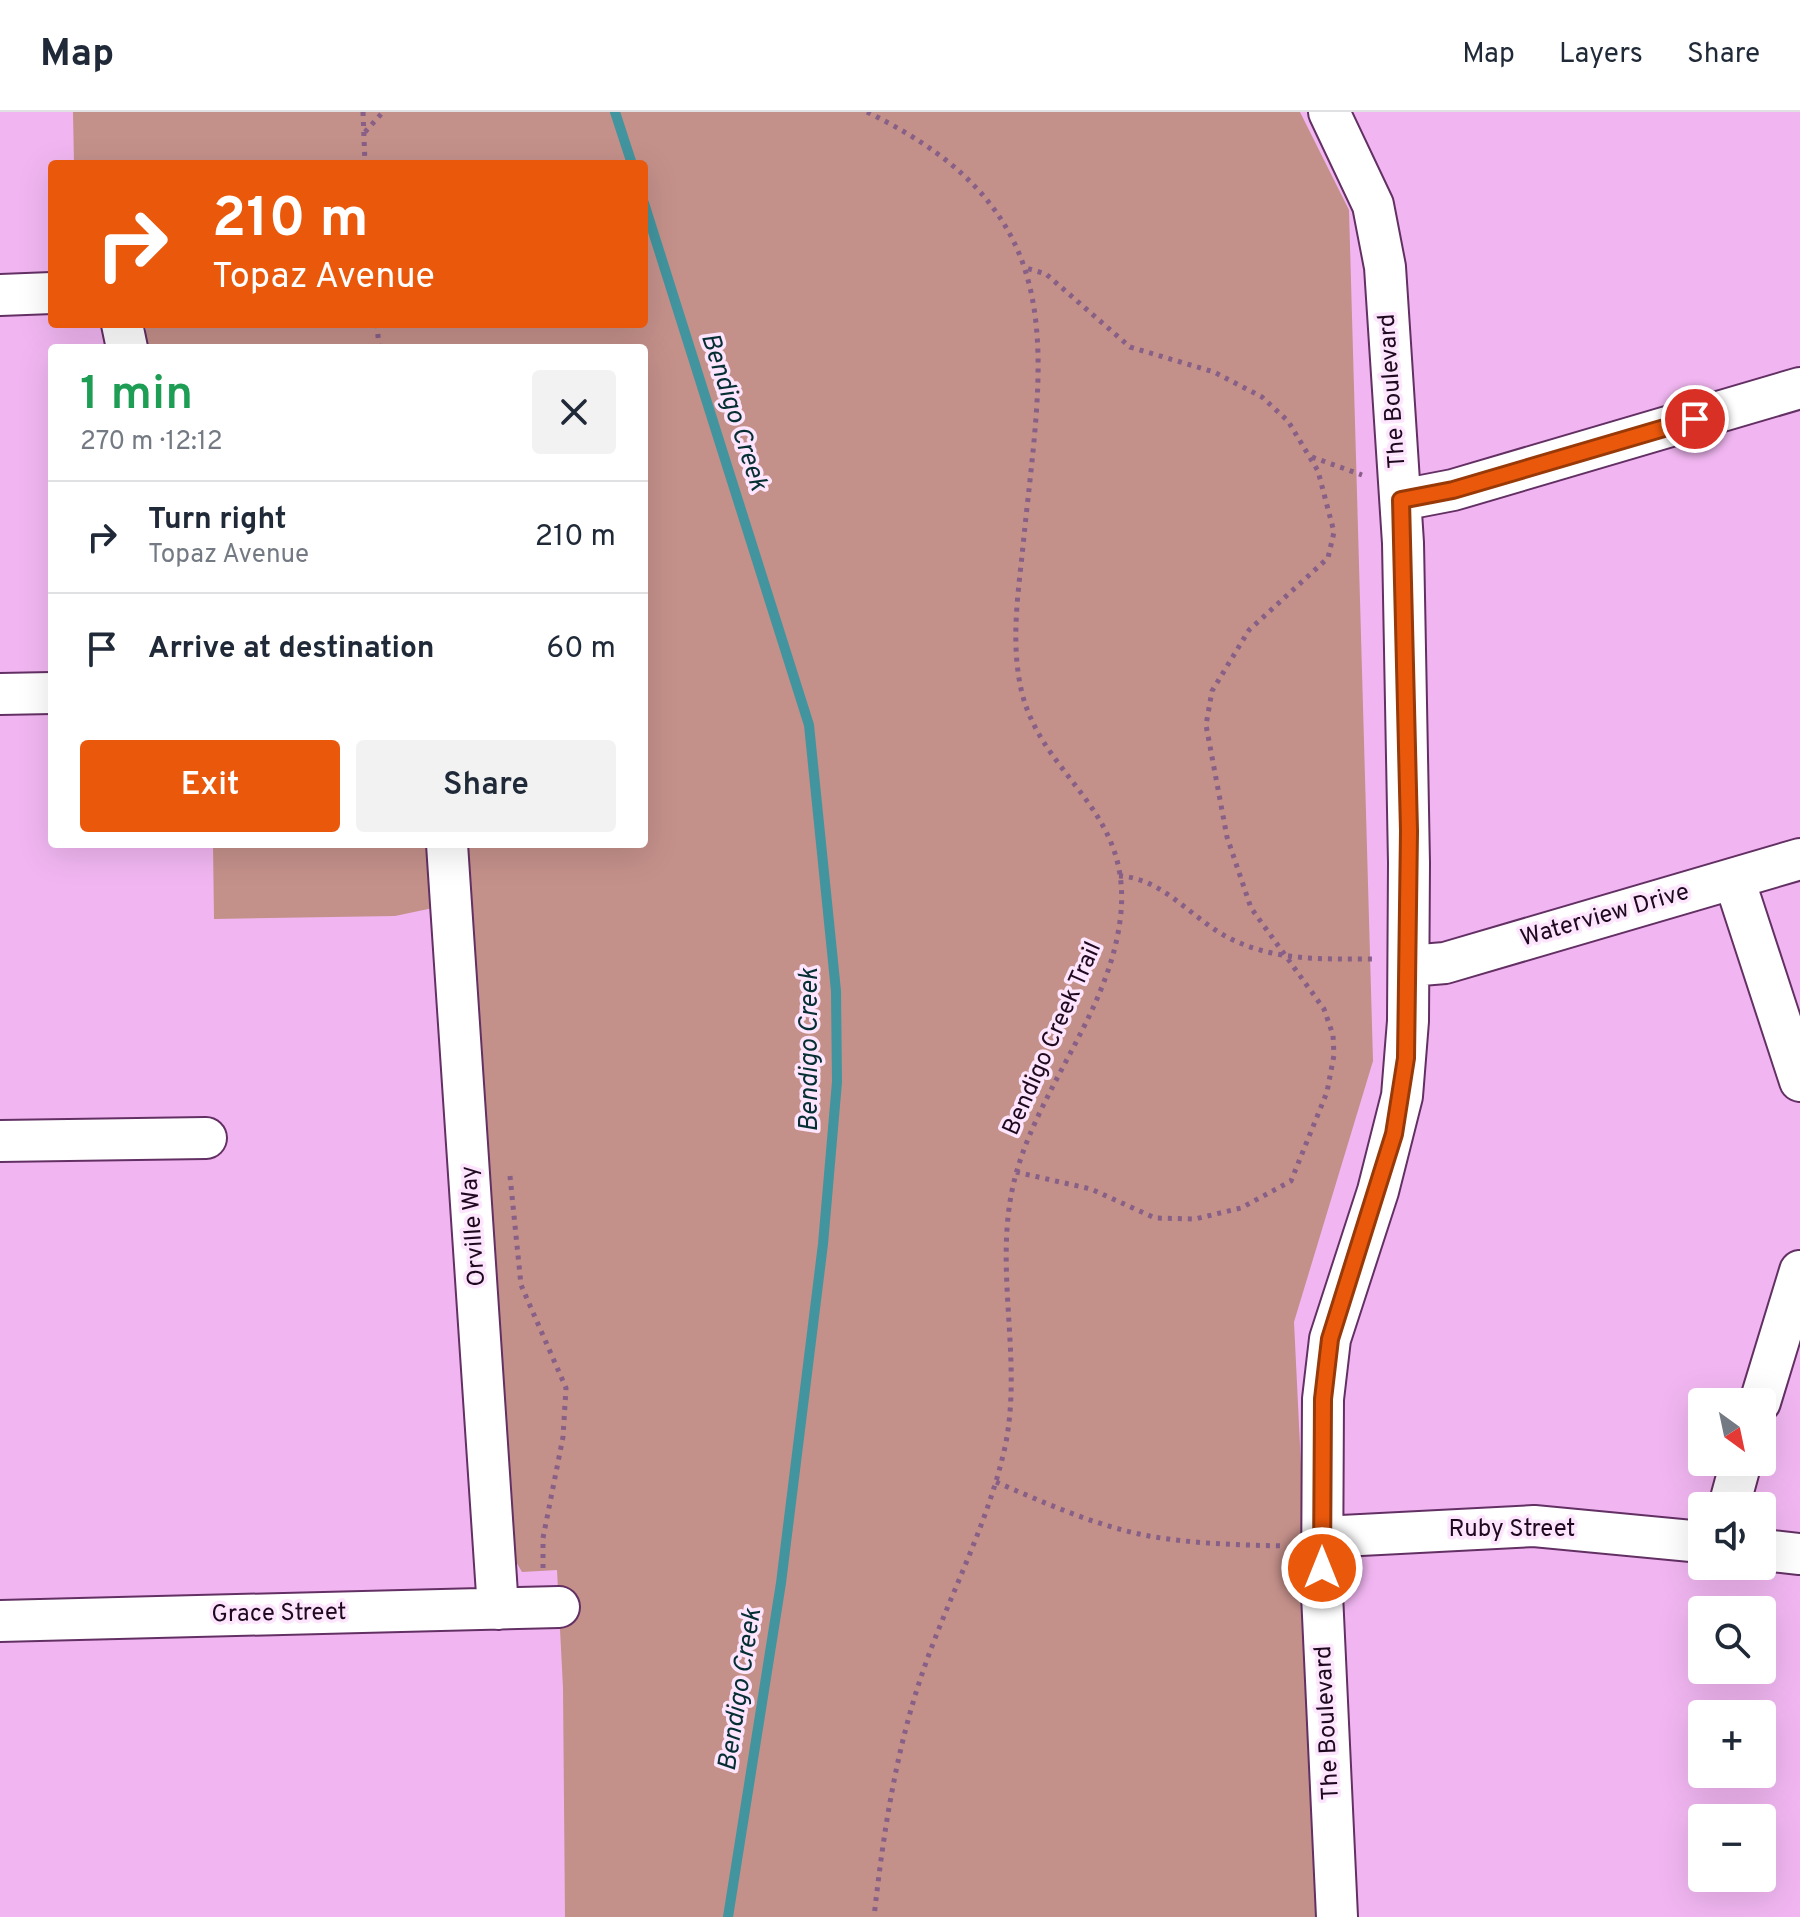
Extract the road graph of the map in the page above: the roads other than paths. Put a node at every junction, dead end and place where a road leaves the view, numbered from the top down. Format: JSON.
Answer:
{"nodes":[{"id":1,"x":1329,"y":112,"type":"edge"},
{"id":2,"x":48,"y":293,"type":"edge"},
{"id":3,"x":0,"y":295,"type":"edge"},
{"id":4,"x":1800,"y":388,"type":"edge"},
{"id":5,"x":1399,"y":487,"type":"junction"},
{"id":6,"x":48,"y":693,"type":"edge"},
{"id":7,"x":0,"y":694,"type":"edge"},
{"id":8,"x":447,"y":848,"type":"edge"},
{"id":9,"x":1800,"y":859,"type":"edge"},
{"id":10,"x":1734,"y":879,"type":"junction"},
{"id":11,"x":1409,"y":961,"type":"junction"},
{"id":12,"x":1800,"y":1081,"type":"edge"},
{"id":13,"x":206,"y":1138,"type":"dead end"},
{"id":14,"x":0,"y":1141,"type":"edge"},
{"id":15,"x":1800,"y":1271,"type":"edge"},
{"id":16,"x":1764,"y":1388,"type":"edge"},
{"id":17,"x":1322,"y":1540,"type":"junction"},
{"id":18,"x":1688,"y":1541,"type":"edge"},
{"id":19,"x":1776,"y":1551,"type":"edge"},
{"id":20,"x":1800,"y":1554,"type":"edge"},
{"id":21,"x":551,"y":1607,"type":"road end"},
{"id":22,"x":498,"y":1609,"type":"junction"},
{"id":23,"x":0,"y":1621,"type":"edge"},
{"id":24,"x":1337,"y":1917,"type":"edge"}],
"edges":[{"from":1,"to":5,"type":"street","name":"The Boulevard"},
{"from":2,"to":3,"type":"street"},
{"from":4,"to":5,"type":"street"},
{"from":5,"to":11,"type":"street","name":"The Boulevard"},
{"from":6,"to":7,"type":"street"},
{"from":8,"to":22,"type":"street","name":"Orville Way"},
{"from":9,"to":10,"type":"street","name":"Waterview Drive"},
{"from":10,"to":11,"type":"street","name":"Waterview Drive"},
{"from":10,"to":12,"type":"street"},
{"from":11,"to":17,"type":"street","name":"The Boulevard"},
{"from":13,"to":14,"type":"street"},
{"from":15,"to":16,"type":"street"},
{"from":17,"to":18,"type":"street","name":"Ruby Street"},
{"from":17,"to":24,"type":"street","name":"The Boulevard"},
{"from":19,"to":20,"type":"street"},
{"from":21,"to":22,"type":"street","name":"Grace Street"},
{"from":22,"to":23,"type":"street","name":"Grace Street"}]}
